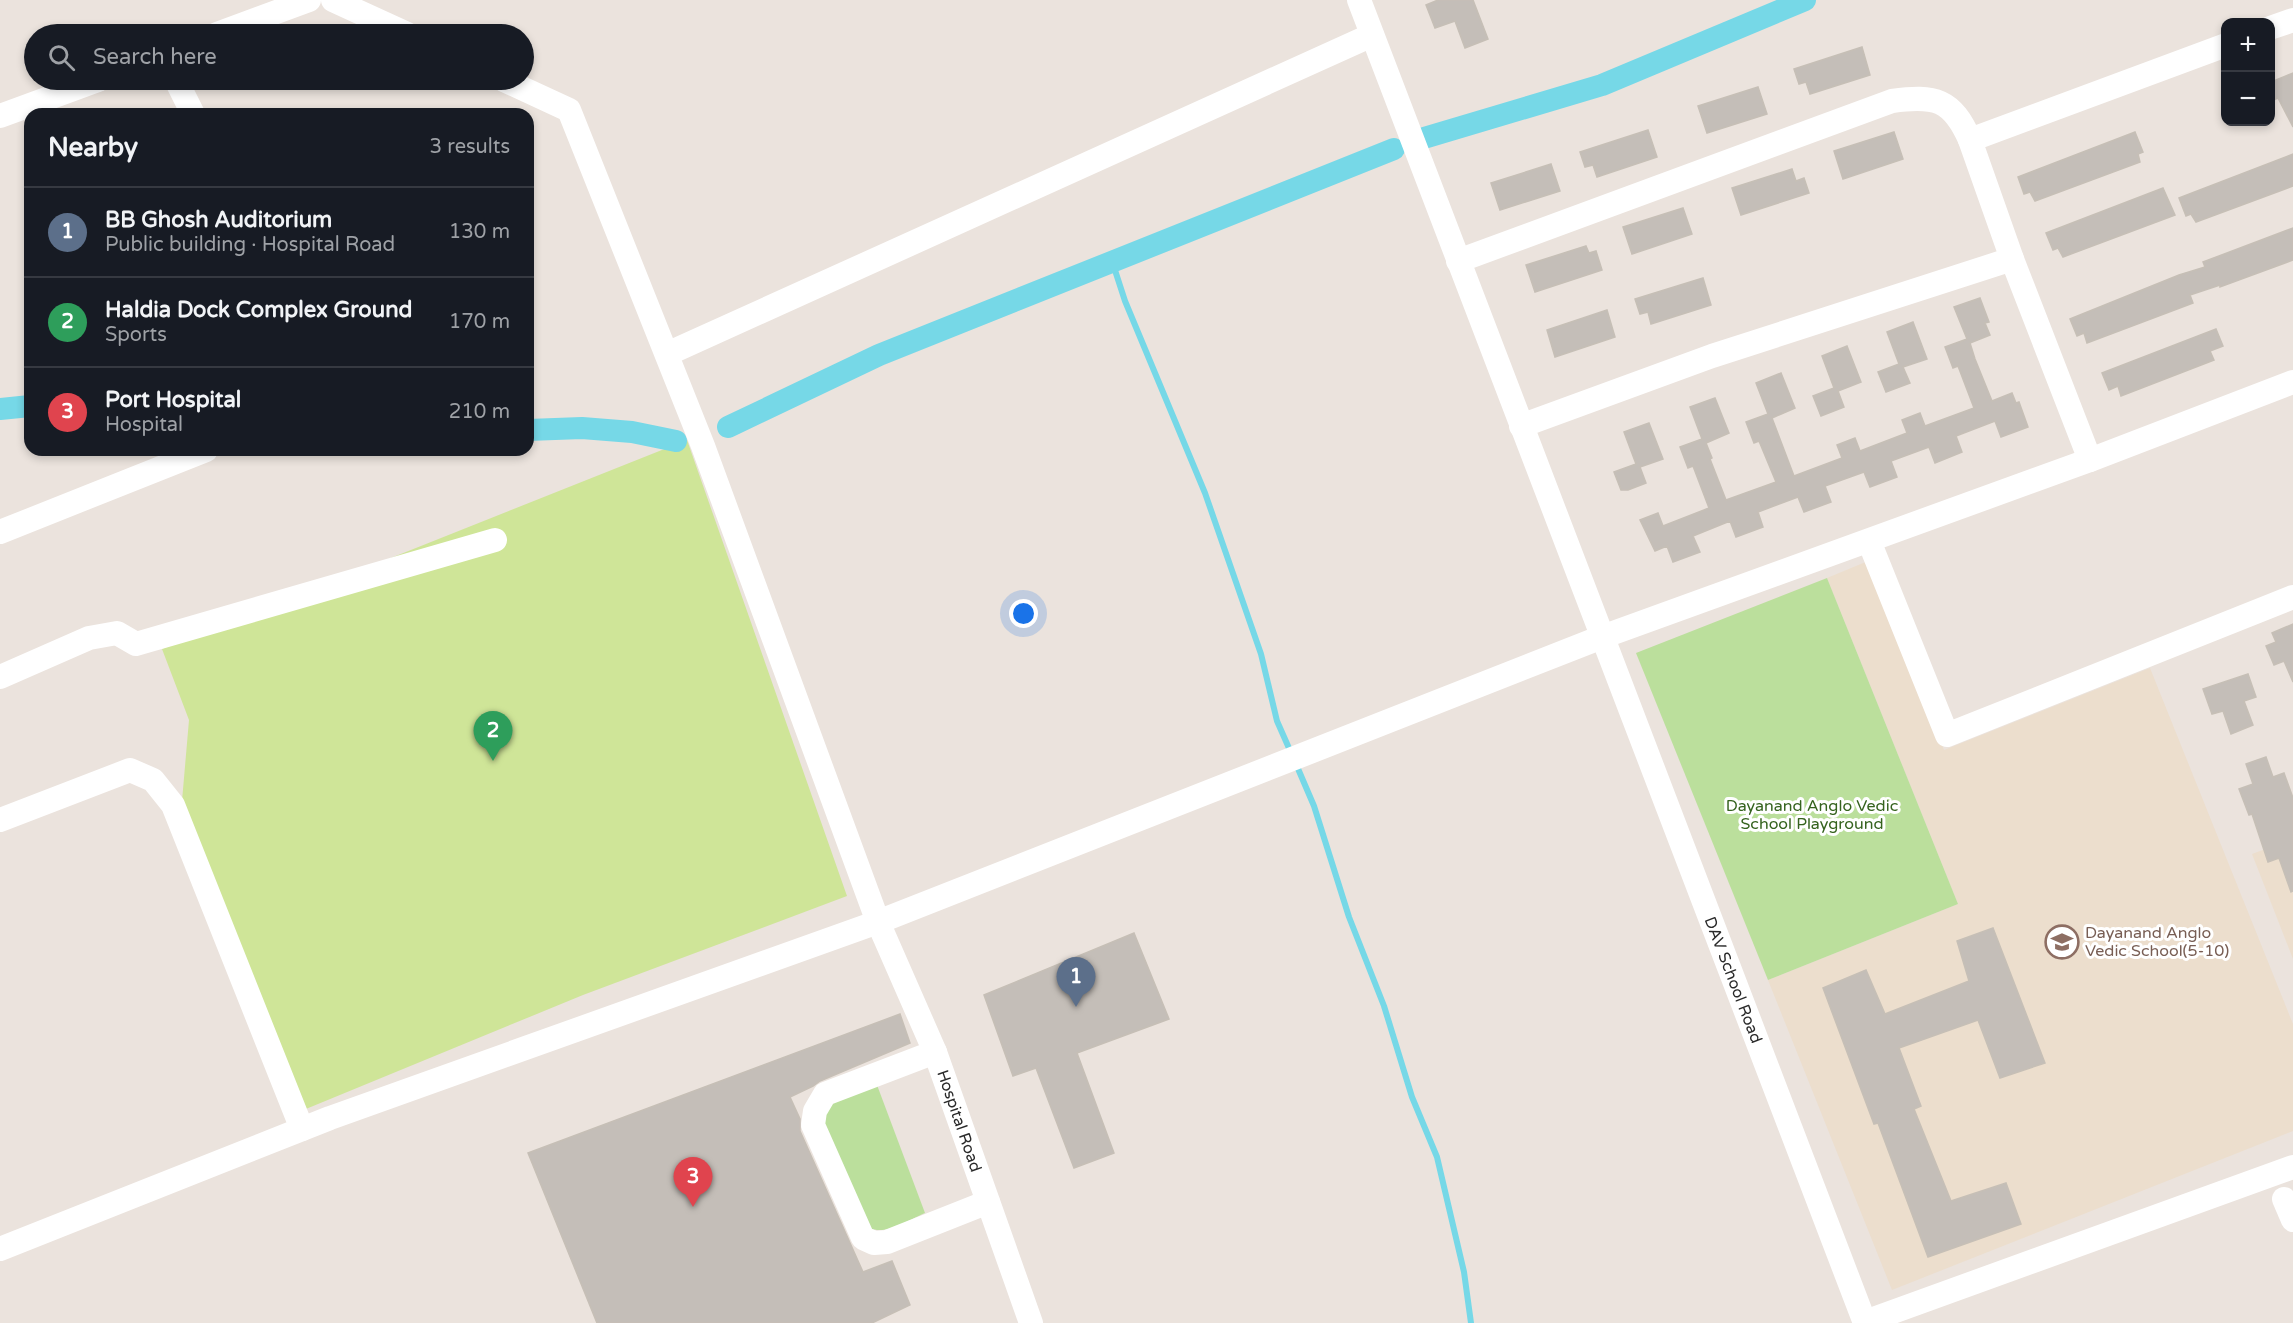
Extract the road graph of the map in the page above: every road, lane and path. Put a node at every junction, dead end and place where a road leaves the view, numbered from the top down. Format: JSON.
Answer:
{"nodes":[{"id":1,"x":309,"y":0,"type":"edge"},
{"id":2,"x":333,"y":0,"type":"edge"},
{"id":3,"x":1359,"y":0,"type":"edge"},
{"id":4,"x":2293,"y":20,"type":"edge"},
{"id":5,"x":244,"y":24,"type":"edge"},
{"id":6,"x":385,"y":24,"type":"edge"},
{"id":7,"x":2275,"y":27,"type":"edge"},
{"id":8,"x":1372,"y":35,"type":"junction"},
{"id":9,"x":2221,"y":47,"type":"edge"},
{"id":10,"x":71,"y":90,"type":"edge"},
{"id":11,"x":181,"y":90,"type":"edge"},
{"id":12,"x":526,"y":90,"type":"edge"},
{"id":13,"x":190,"y":108,"type":"edge"},
{"id":14,"x":0,"y":116,"type":"edge"},
{"id":15,"x":1970,"y":140,"type":"junction"},
{"id":16,"x":2012,"y":259,"type":"junction"},
{"id":17,"x":1458,"y":261,"type":"junction"},
{"id":18,"x":667,"y":354,"type":"junction"},
{"id":19,"x":2293,"y":382,"type":"edge"},
{"id":20,"x":1521,"y":426,"type":"junction"},
{"id":21,"x":191,"y":456,"type":"edge"},
{"id":22,"x":2090,"y":460,"type":"junction"},
{"id":23,"x":0,"y":532,"type":"edge"},
{"id":24,"x":495,"y":540,"type":"dead end"},
{"id":25,"x":1869,"y":541,"type":"junction"},
{"id":26,"x":2293,"y":597,"type":"edge"},
{"id":27,"x":1602,"y":637,"type":"junction"},
{"id":28,"x":0,"y":677,"type":"edge"},
{"id":29,"x":0,"y":820,"type":"edge"},
{"id":30,"x":878,"y":922,"type":"junction"},
{"id":31,"x":934,"y":1052,"type":"junction"},
{"id":32,"x":302,"y":1129,"type":"junction"},
{"id":33,"x":2293,"y":1167,"type":"edge"},
{"id":34,"x":988,"y":1202,"type":"junction"},
{"id":35,"x":0,"y":1249,"type":"edge"},
{"id":36,"x":1031,"y":1323,"type":"edge"},
{"id":37,"x":1865,"y":1323,"type":"edge"}],
"edges":[{"from":1,"to":5,"type":"street"},
{"from":2,"to":6,"type":"street"},
{"from":3,"to":8,"type":"street","name":"DAV School Road"},
{"from":4,"to":7,"type":"street"},
{"from":8,"to":17,"type":"street","name":"DAV School Road"},
{"from":8,"to":18,"type":"street"},
{"from":9,"to":15,"type":"street"},
{"from":10,"to":14,"type":"street"},
{"from":11,"to":13,"type":"street"},
{"from":12,"to":18,"type":"street","name":"Hospital Road"},
{"from":15,"to":16,"type":"street"},
{"from":15,"to":17,"type":"street"},
{"from":16,"to":20,"type":"street"},
{"from":16,"to":22,"type":"street"},
{"from":17,"to":20,"type":"street","name":"DAV School Road"},
{"from":18,"to":30,"type":"street","name":"Hospital Road"},
{"from":19,"to":22,"type":"street"},
{"from":20,"to":27,"type":"street","name":"DAV School Road"},
{"from":21,"to":23,"type":"street"},
{"from":22,"to":25,"type":"street"},
{"from":24,"to":28,"type":"street"},
{"from":25,"to":26,"type":"street"},
{"from":25,"to":27,"type":"street"},
{"from":27,"to":30,"type":"street"},
{"from":27,"to":37,"type":"street","name":"DAV School Road"},
{"from":29,"to":32,"type":"street"},
{"from":30,"to":31,"type":"street","name":"Hospital Road"},
{"from":30,"to":32,"type":"street"},
{"from":31,"to":34,"type":"street","name":"Hospital Road"},
{"from":31,"to":34,"type":"street"},
{"from":32,"to":35,"type":"street"},
{"from":33,"to":37,"type":"street"},
{"from":34,"to":36,"type":"street","name":"Hospital Road"}]}
